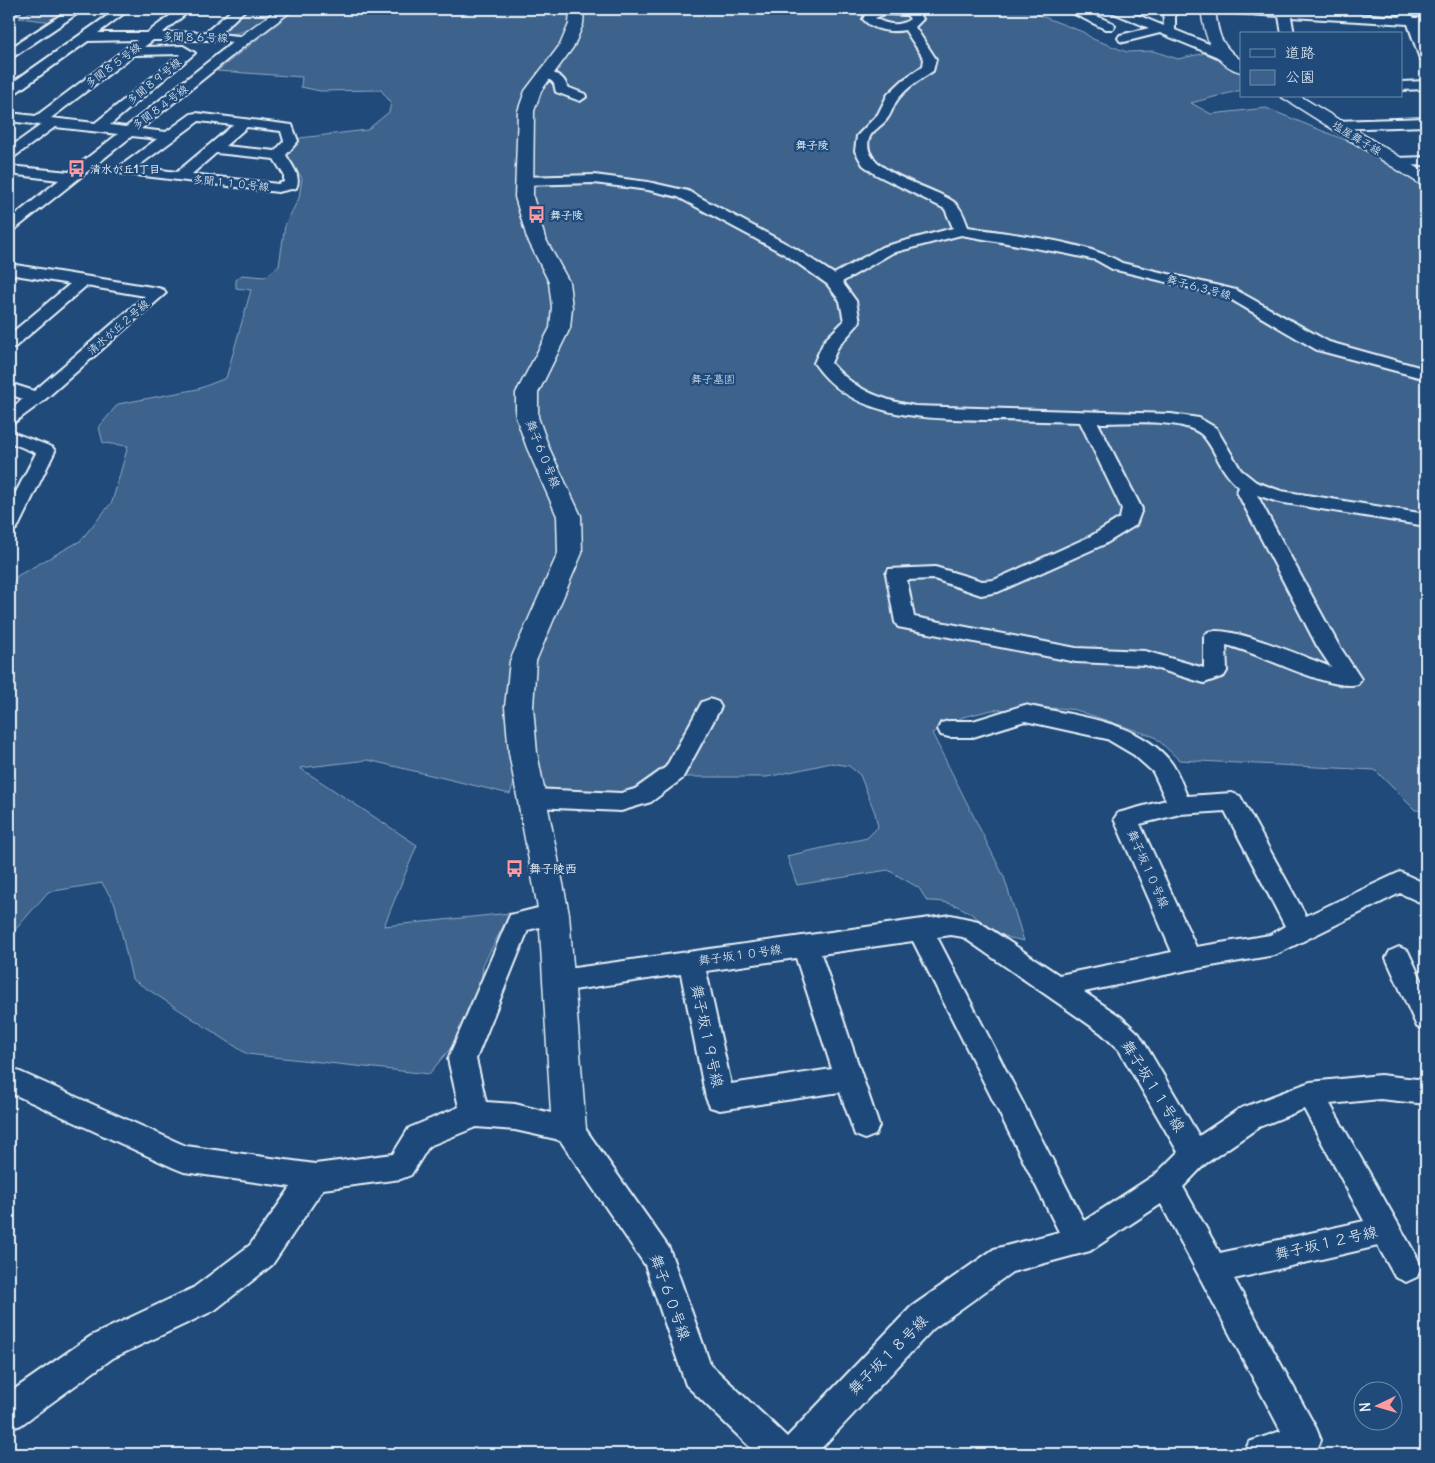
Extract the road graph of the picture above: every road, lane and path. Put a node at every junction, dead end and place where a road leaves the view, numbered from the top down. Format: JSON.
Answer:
{"nodes":[{"id":1,"x":15,"y":9,"type":"edge"},
{"id":2,"x":78,"y":9,"type":"edge"},
{"id":3,"x":124,"y":9,"type":"edge"},
{"id":4,"x":186,"y":9,"type":"edge"},
{"id":5,"x":240,"y":9,"type":"edge"},
{"id":6,"x":286,"y":9,"type":"edge"},
{"id":7,"x":576,"y":9,"type":"edge"},
{"id":8,"x":885,"y":9,"type":"edge"},
{"id":9,"x":1070,"y":9,"type":"edge"},
{"id":10,"x":1113,"y":9,"type":"edge"},
{"id":11,"x":1169,"y":9,"type":"edge"},
{"id":12,"x":1208,"y":9,"type":"edge"},
{"id":13,"x":1231,"y":9,"type":"edge"},
{"id":14,"x":1404,"y":9,"type":"edge"},
{"id":15,"x":1284,"y":10,"type":"edge"},
{"id":16,"x":9,"y":12,"type":"edge"},
{"id":17,"x":1353,"y":13,"type":"edge"},
{"id":18,"x":1411,"y":21,"type":"junction"},
{"id":19,"x":1426,"y":22,"type":"edge"},
{"id":20,"x":908,"y":26,"type":"junction"},
{"id":21,"x":1109,"y":26,"type":"dead end"},
{"id":22,"x":1164,"y":30,"type":"junction"},
{"id":23,"x":1288,"y":32,"type":"edge"},
{"id":24,"x":1358,"y":32,"type":"edge"},
{"id":25,"x":210,"y":36,"type":"junction"},
{"id":26,"x":84,"y":37,"type":"junction"},
{"id":27,"x":151,"y":37,"type":"junction"},
{"id":28,"x":1124,"y":38,"type":"dead end"},
{"id":29,"x":244,"y":40,"type":"junction"},
{"id":30,"x":132,"y":51,"type":"junction"},
{"id":31,"x":9,"y":54,"type":"edge"},
{"id":32,"x":1222,"y":54,"type":"junction"},
{"id":33,"x":1426,"y":59,"type":"edge"},
{"id":34,"x":1240,"y":66,"type":"edge"},
{"id":35,"x":546,"y":85,"type":"junction"},
{"id":36,"x":1426,"y":85,"type":"edge"},
{"id":37,"x":1402,"y":86,"type":"edge"},
{"id":38,"x":9,"y":91,"type":"edge"},
{"id":39,"x":580,"y":97,"type":"dead end"},
{"id":40,"x":1291,"y":98,"type":"edge"},
{"id":41,"x":9,"y":117,"type":"edge"},
{"id":42,"x":46,"y":121,"type":"junction"},
{"id":43,"x":1426,"y":122,"type":"edge"},
{"id":44,"x":244,"y":123,"type":"junction"},
{"id":45,"x":1336,"y":125,"type":"junction"},
{"id":46,"x":98,"y":127,"type":"junction"},
{"id":47,"x":131,"y":131,"type":"junction"},
{"id":48,"x":169,"y":136,"type":"junction"},
{"id":49,"x":214,"y":148,"type":"junction"},
{"id":50,"x":9,"y":154,"type":"edge"},
{"id":51,"x":279,"y":155,"type":"junction"},
{"id":52,"x":1426,"y":161,"type":"edge"},
{"id":53,"x":1397,"y":162,"type":"junction"},
{"id":54,"x":9,"y":170,"type":"edge"},
{"id":55,"x":73,"y":176,"type":"junction"},
{"id":56,"x":180,"y":177,"type":"junction"},
{"id":57,"x":1426,"y":180,"type":"edge"},
{"id":58,"x":523,"y":181,"type":"junction"},
{"id":59,"x":9,"y":227,"type":"edge"},
{"id":60,"x":962,"y":230,"type":"junction"},
{"id":61,"x":9,"y":269,"type":"edge"},
{"id":62,"x":83,"y":281,"type":"junction"},
{"id":63,"x":833,"y":282,"type":"junction"},
{"id":64,"x":9,"y":343,"type":"edge"},
{"id":65,"x":1426,"y":374,"type":"edge"},
{"id":66,"x":9,"y":388,"type":"edge"},
{"id":67,"x":36,"y":398,"type":"junction"},
{"id":68,"x":1086,"y":417,"type":"junction"},
{"id":69,"x":9,"y":418,"type":"edge"},
{"id":70,"x":9,"y":436,"type":"edge"},
{"id":71,"x":1249,"y":486,"type":"junction"},
{"id":72,"x":1426,"y":520,"type":"edge"},
{"id":73,"x":9,"y":525,"type":"edge"},
{"id":74,"x":710,"y":707,"type":"dead end"},
{"id":75,"x":949,"y":729,"type":"dead end"},
{"id":76,"x":534,"y":798,"type":"junction"},
{"id":77,"x":1180,"y":805,"type":"junction"},
{"id":78,"x":1426,"y":895,"type":"edge"},
{"id":79,"x":554,"y":914,"type":"junction"},
{"id":80,"x":920,"y":930,"type":"junction"},
{"id":81,"x":1300,"y":930,"type":"junction"},
{"id":82,"x":805,"y":946,"type":"junction"},
{"id":83,"x":1399,"y":958,"type":"dead end"},
{"id":84,"x":1188,"y":959,"type":"junction"},
{"id":85,"x":692,"y":962,"type":"junction"},
{"id":86,"x":560,"y":981,"type":"junction"},
{"id":87,"x":1056,"y":987,"type":"junction"},
{"id":88,"x":1426,"y":1019,"type":"edge"},
{"id":89,"x":849,"y":1078,"type":"junction"},
{"id":90,"x":9,"y":1079,"type":"edge"},
{"id":91,"x":1426,"y":1092,"type":"edge"},
{"id":92,"x":1310,"y":1094,"type":"junction"},
{"id":93,"x":475,"y":1114,"type":"junction"},
{"id":94,"x":865,"y":1126,"type":"dead end"},
{"id":95,"x":569,"y":1129,"type":"junction"},
{"id":96,"x":1195,"y":1155,"type":"junction"},
{"id":97,"x":315,"y":1177,"type":"junction"},
{"id":98,"x":1166,"y":1184,"type":"junction"},
{"id":99,"x":1385,"y":1230,"type":"junction"},
{"id":100,"x":1079,"y":1241,"type":"junction"},
{"id":101,"x":1406,"y":1267,"type":"dead end"},
{"id":102,"x":1212,"y":1269,"type":"junction"},
{"id":103,"x":9,"y":1413,"type":"edge"},
{"id":104,"x":781,"y":1454,"type":"edge"},
{"id":105,"x":792,"y":1454,"type":"edge"},
{"id":106,"x":1261,"y":1454,"type":"edge"}],
"edges":[{"from":1,"to":16,"type":"main road"},
{"from":2,"to":31,"type":"street"},
{"from":3,"to":26,"type":"street"},
{"from":4,"to":27,"type":"street","name":"多聞８５号線"},
{"from":5,"to":25,"type":"street"},
{"from":6,"to":29,"type":"main road","name":"多聞８４号線"},
{"from":7,"to":35,"type":"main road","name":"舞子６０号線"},
{"from":8,"to":20,"type":"street"},
{"from":8,"to":20,"type":"street"},
{"from":9,"to":21,"type":"street"},
{"from":10,"to":22,"type":"street"},
{"from":11,"to":22,"type":"street"},
{"from":12,"to":32,"type":"main road"},
{"from":13,"to":15,"type":"street"},
{"from":14,"to":18,"type":"street"},
{"from":15,"to":17,"type":"street"},
{"from":15,"to":23,"type":"street"},
{"from":17,"to":18,"type":"street"},
{"from":17,"to":24,"type":"street"},
{"from":18,"to":19,"type":"street"},
{"from":18,"to":33,"type":"street"},
{"from":20,"to":60,"type":"street"},
{"from":22,"to":28,"type":"street"},
{"from":22,"to":32,"type":"street"},
{"from":25,"to":27,"type":"street","name":"多聞８６号線"},
{"from":25,"to":29,"type":"street","name":"多聞８６号線"},
{"from":26,"to":27,"type":"street","name":"多聞８６号線"},
{"from":26,"to":38,"type":"street"},
{"from":27,"to":30,"type":"street","name":"多聞８５号線"},
{"from":29,"to":47,"type":"street","name":"多聞８４号線"},
{"from":30,"to":42,"type":"street","name":"多聞８５号線"},
{"from":30,"to":46,"type":"street","name":"多聞８９号線"},
{"from":32,"to":34,"type":"main road"},
{"from":35,"to":39,"type":"street"},
{"from":35,"to":58,"type":"main road","name":"舞子６０号線"},
{"from":36,"to":37,"type":"street"},
{"from":40,"to":45,"type":"main road","name":"塩屋舞子線"},
{"from":41,"to":42,"type":"street","name":"多聞８４号線"},
{"from":42,"to":46,"type":"street","name":"多聞８４号線"},
{"from":42,"to":50,"type":"street","name":"多聞８５号線"},
{"from":43,"to":45,"type":"street"},
{"from":44,"to":48,"type":"street"},
{"from":44,"to":49,"type":"street"},
{"from":44,"to":51,"type":"street"},
{"from":45,"to":53,"type":"main road","name":"塩屋舞子線"},
{"from":46,"to":47,"type":"street","name":"多聞８４号線"},
{"from":47,"to":48,"type":"street"},
{"from":47,"to":55,"type":"street"},
{"from":48,"to":56,"type":"street","name":"多聞１１０号線"},
{"from":49,"to":51,"type":"street"},
{"from":49,"to":56,"type":"street"},
{"from":51,"to":56,"type":"street","name":"多聞１１０号線"},
{"from":52,"to":53,"type":"street"},
{"from":53,"to":57,"type":"main road","name":"塩屋舞子線"},
{"from":54,"to":55,"type":"street"},
{"from":55,"to":59,"type":"street"},
{"from":58,"to":63,"type":"street"},
{"from":58,"to":76,"type":"main road","name":"舞子６０号線"},
{"from":60,"to":63,"type":"street"},
{"from":60,"to":65,"type":"street","name":"舞子６３号線"},
{"from":61,"to":62,"type":"street","name":"清水が丘２号線"},
{"from":62,"to":64,"type":"street"},
{"from":62,"to":67,"type":"street","name":"清水が丘２号線"},
{"from":63,"to":68,"type":"street"},
{"from":66,"to":67,"type":"street"},
{"from":67,"to":69,"type":"street","name":"清水が丘２号線"},
{"from":68,"to":71,"type":"street"},
{"from":68,"to":71,"type":"street"},
{"from":70,"to":73,"type":"street"},
{"from":71,"to":72,"type":"street"},
{"from":74,"to":76,"type":"street"},
{"from":75,"to":77,"type":"street"},
{"from":76,"to":79,"type":"main road","name":"舞子６０号線"},
{"from":77,"to":81,"type":"street","name":"舞子坂１０号線"},
{"from":77,"to":84,"type":"street","name":"舞子坂１０号線"},
{"from":78,"to":81,"type":"street"},
{"from":79,"to":86,"type":"main road","name":"舞子６０号線"},
{"from":79,"to":93,"type":"street"},
{"from":80,"to":82,"type":"street","name":"舞子坂１０号線"},
{"from":80,"to":87,"type":"street","name":"舞子坂１０号線"},
{"from":80,"to":100,"type":"street"},
{"from":81,"to":84,"type":"street"},
{"from":82,"to":85,"type":"street","name":"舞子坂１０号線"},
{"from":82,"to":89,"type":"street"},
{"from":83,"to":88,"type":"street"},
{"from":84,"to":87,"type":"street"},
{"from":85,"to":86,"type":"street","name":"舞子坂１０号線"},
{"from":85,"to":89,"type":"street","name":"舞子坂１９号線"},
{"from":86,"to":95,"type":"main road","name":"舞子６０号線"},
{"from":87,"to":96,"type":"street","name":"舞子坂１１号線"},
{"from":89,"to":94,"type":"street"},
{"from":90,"to":97,"type":"street"},
{"from":91,"to":92,"type":"street"},
{"from":92,"to":96,"type":"street"},
{"from":92,"to":99,"type":"street","name":"舞子坂１２号線"},
{"from":93,"to":95,"type":"street"},
{"from":93,"to":97,"type":"street"},
{"from":95,"to":104,"type":"street","name":"舞子６０号線"},
{"from":96,"to":98,"type":"street"},
{"from":97,"to":103,"type":"street"},
{"from":98,"to":100,"type":"street"},
{"from":98,"to":102,"type":"street"},
{"from":99,"to":101,"type":"street"},
{"from":99,"to":102,"type":"street","name":"舞子坂１２号線"},
{"from":100,"to":105,"type":"street","name":"舞子坂１８号線"},
{"from":102,"to":106,"type":"street"}]}
